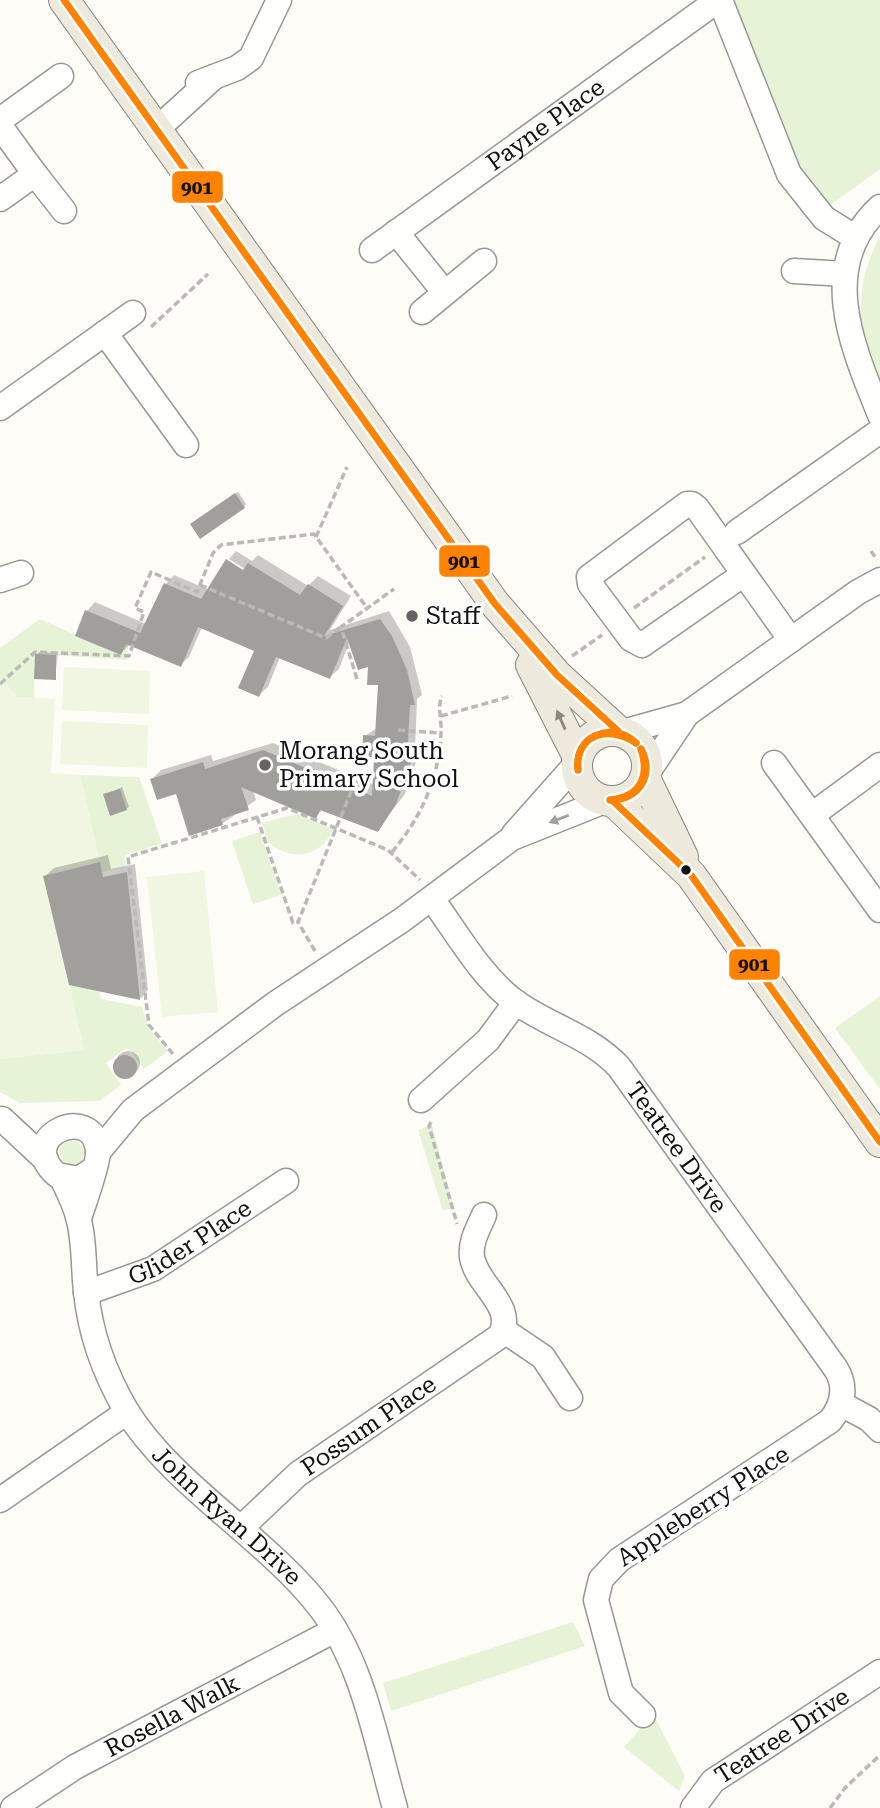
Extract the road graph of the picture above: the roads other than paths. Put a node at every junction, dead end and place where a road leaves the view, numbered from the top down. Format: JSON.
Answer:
{"nodes":[{"id":1,"x":64,"y":0,"type":"edge"},
{"id":2,"x":279,"y":0,"type":"edge"},
{"id":3,"x":719,"y":0,"type":"edge"},
{"id":4,"x":61,"y":76,"type":"dead end"},
{"id":5,"x":0,"y":120,"type":"edge"},
{"id":6,"x":0,"y":127,"type":"edge"},
{"id":7,"x":156,"y":130,"type":"junction"},
{"id":8,"x":35,"y":174,"type":"junction"},
{"id":9,"x":0,"y":199,"type":"edge"},
{"id":10,"x":880,"y":207,"type":"edge"},
{"id":11,"x":64,"y":211,"type":"dead end"},
{"id":12,"x":396,"y":232,"type":"junction"},
{"id":13,"x":859,"y":234,"type":"junction"},
{"id":14,"x":372,"y":250,"type":"dead end"},
{"id":15,"x":484,"y":261,"type":"dead end"},
{"id":16,"x":794,"y":271,"type":"dead end"},
{"id":17,"x":845,"y":274,"type":"junction"},
{"id":18,"x":445,"y":293,"type":"junction"},
{"id":19,"x":422,"y":312,"type":"dead end"},
{"id":20,"x":140,"y":321,"type":"road end"},
{"id":21,"x":105,"y":333,"type":"junction"},
{"id":22,"x":0,"y":408,"type":"edge"},
{"id":23,"x":880,"y":415,"type":"edge"},
{"id":24,"x":880,"y":431,"type":"edge"},
{"id":25,"x":186,"y":445,"type":"dead end"},
{"id":26,"x":730,"y":538,"type":"junction"},
{"id":27,"x":880,"y":569,"type":"edge"},
{"id":28,"x":744,"y":574,"type":"junction"},
{"id":29,"x":880,"y":580,"type":"edge"},
{"id":30,"x":858,"y":592,"type":"junction"},
{"id":31,"x":495,"y":604,"type":"junction"},
{"id":32,"x":791,"y":640,"type":"junction"},
{"id":33,"x":687,"y":714,"type":"junction"},
{"id":34,"x":621,"y":732,"type":"junction"},
{"id":35,"x":578,"y":760,"type":"junction"},
{"id":36,"x":774,"y":764,"type":"dead end"},
{"id":37,"x":880,"y":765,"type":"edge"},
{"id":38,"x":646,"y":777,"type":"junction"},
{"id":39,"x":610,"y":801,"type":"junction"},
{"id":40,"x":812,"y":815,"type":"junction"},
{"id":41,"x":512,"y":838,"type":"junction"},
{"id":42,"x":691,"y":875,"type":"junction"},
{"id":43,"x":426,"y":890,"type":"junction"},
{"id":44,"x":880,"y":910,"type":"edge"},
{"id":45,"x":516,"y":1002,"type":"junction"},
{"id":46,"x":133,"y":1110,"type":"junction"},
{"id":47,"x":426,"y":1111,"type":"road end"},
{"id":48,"x":1,"y":1118,"type":"edge"},
{"id":49,"x":66,"y":1129,"type":"junction"},
{"id":50,"x":880,"y":1142,"type":"edge"},
{"id":51,"x":95,"y":1161,"type":"junction"},
{"id":52,"x":54,"y":1169,"type":"junction"},
{"id":53,"x":291,"y":1179,"type":"dead end"},
{"id":54,"x":484,"y":1215,"type":"dead end"},
{"id":55,"x":79,"y":1218,"type":"junction"},
{"id":56,"x":86,"y":1293,"type":"junction"},
{"id":57,"x":503,"y":1330,"type":"junction"},
{"id":58,"x":570,"y":1398,"type":"dead end"},
{"id":59,"x":841,"y":1405,"type":"junction"},
{"id":60,"x":127,"y":1412,"type":"junction"},
{"id":61,"x":880,"y":1430,"type":"edge"},
{"id":62,"x":0,"y":1500,"type":"edge"},
{"id":63,"x":241,"y":1528,"type":"junction"},
{"id":64,"x":335,"y":1630,"type":"junction"},
{"id":65,"x":880,"y":1672,"type":"edge"},
{"id":66,"x":627,"y":1711,"type":"dead end"},
{"id":67,"x":13,"y":1808,"type":"edge"},
{"id":68,"x":395,"y":1808,"type":"edge"},
{"id":69,"x":693,"y":1808,"type":"edge"}],
"edges":[{"from":1,"to":7,"type":"main road"},
{"from":2,"to":7,"type":"street"},
{"from":3,"to":12,"type":"street","name":"Payne Place"},
{"from":3,"to":13,"type":"street"},
{"from":4,"to":5,"type":"street"},
{"from":6,"to":8,"type":"street"},
{"from":7,"to":31,"type":"main road"},
{"from":8,"to":9,"type":"street"},
{"from":8,"to":11,"type":"street"},
{"from":10,"to":13,"type":"street"},
{"from":12,"to":14,"type":"street","name":"Payne Place"},
{"from":12,"to":18,"type":"street"},
{"from":13,"to":17,"type":"street"},
{"from":15,"to":18,"type":"street"},
{"from":16,"to":17,"type":"street"},
{"from":17,"to":23,"type":"street"},
{"from":18,"to":19,"type":"street"},
{"from":20,"to":21,"type":"street"},
{"from":21,"to":22,"type":"street"},
{"from":21,"to":25,"type":"street"},
{"from":24,"to":26,"type":"street"},
{"from":26,"to":28,"type":"street"},
{"from":26,"to":28,"type":"street"},
{"from":27,"to":30,"type":"street"},
{"from":28,"to":32,"type":"street"},
{"from":29,"to":30,"type":"street"},
{"from":30,"to":32,"type":"street"},
{"from":31,"to":34,"type":"main road"},
{"from":35,"to":31,"type":"main road","one_way":true},
{"from":32,"to":33,"type":"street"},
{"from":33,"to":34,"type":"street"},
{"from":33,"to":38,"type":"street"},
{"from":34,"to":35,"type":"main road"},
{"from":34,"to":38,"type":"main road"},
{"from":35,"to":39,"type":"main road"},
{"from":35,"to":41,"type":"street"},
{"from":36,"to":40,"type":"street"},
{"from":37,"to":40,"type":"street"},
{"from":38,"to":39,"type":"main road"},
{"from":38,"to":42,"type":"main road"},
{"from":39,"to":41,"type":"street","one_way":true},
{"from":39,"to":42,"type":"main road"},
{"from":40,"to":44,"type":"street"},
{"from":41,"to":43,"type":"street"},
{"from":42,"to":50,"type":"main road"},
{"from":43,"to":45,"type":"street","name":"Teatree Drive"},
{"from":43,"to":46,"type":"street"},
{"from":45,"to":47,"type":"street"},
{"from":45,"to":59,"type":"street","name":"Teatree Drive"},
{"from":46,"to":49,"type":"street"},
{"from":46,"to":51,"type":"street"},
{"from":48,"to":49,"type":"street"},
{"from":48,"to":52,"type":"street"},
{"from":49,"to":51,"type":"street"},
{"from":49,"to":52,"type":"street"},
{"from":51,"to":52,"type":"street"},
{"from":51,"to":55,"type":"street","name":"John Ryan Drive"},
{"from":52,"to":55,"type":"street","name":"John Ryan Drive"},
{"from":53,"to":56,"type":"street","name":"Glider Place"},
{"from":54,"to":57,"type":"street"},
{"from":55,"to":56,"type":"street","name":"John Ryan Drive"},
{"from":56,"to":60,"type":"street","name":"John Ryan Drive"},
{"from":57,"to":58,"type":"street"},
{"from":57,"to":63,"type":"street","name":"Possum Place"},
{"from":59,"to":61,"type":"street"},
{"from":59,"to":66,"type":"street","name":"Appleberry Place"},
{"from":60,"to":62,"type":"street"},
{"from":60,"to":63,"type":"street","name":"John Ryan Drive"},
{"from":63,"to":64,"type":"street","name":"John Ryan Drive"},
{"from":64,"to":67,"type":"street","name":"Rosella Walk"},
{"from":64,"to":68,"type":"street","name":"John Ryan Drive"},
{"from":65,"to":69,"type":"street","name":"Teatree Drive"}]}
